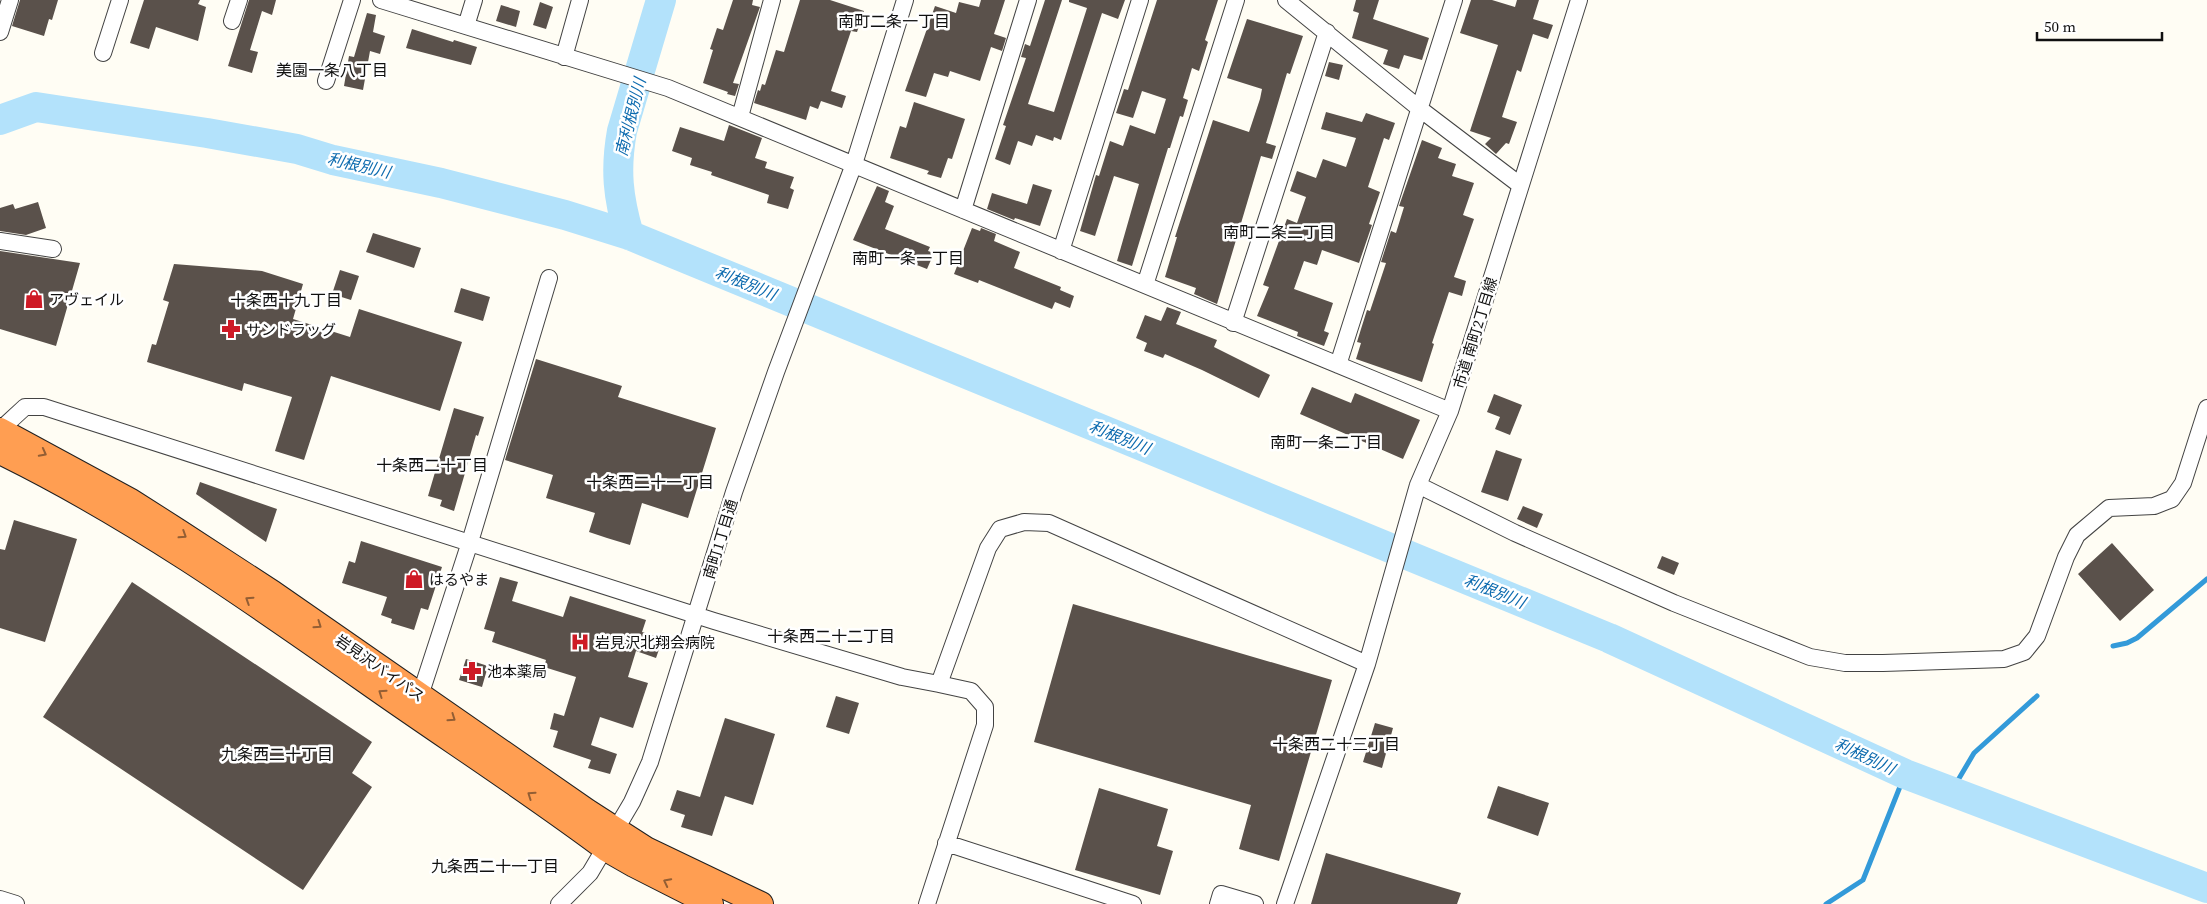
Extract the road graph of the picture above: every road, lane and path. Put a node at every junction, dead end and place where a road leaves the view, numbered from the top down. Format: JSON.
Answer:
{"nodes":[{"id":1,"x":10,"y":0,"type":"edge"},
{"id":2,"x":120,"y":0,"type":"edge"},
{"id":3,"x":239,"y":0,"type":"edge"},
{"id":4,"x":352,"y":0,"type":"edge"},
{"id":5,"x":380,"y":0,"type":"edge"},
{"id":6,"x":474,"y":0,"type":"edge"},
{"id":7,"x":580,"y":0,"type":"edge"},
{"id":8,"x":772,"y":0,"type":"edge"},
{"id":9,"x":905,"y":0,"type":"edge"},
{"id":10,"x":1028,"y":0,"type":"edge"},
{"id":11,"x":1140,"y":0,"type":"edge"},
{"id":12,"x":1236,"y":0,"type":"edge"},
{"id":13,"x":1286,"y":0,"type":"edge"},
{"id":14,"x":1454,"y":0,"type":"edge"},
{"id":15,"x":1579,"y":0,"type":"edge"},
{"id":16,"x":232,"y":21,"type":"dead end"},
{"id":17,"x":466,"y":26,"type":"junction"},
{"id":18,"x":0,"y":32,"type":"edge"},
{"id":19,"x":1326,"y":32,"type":"junction"},
{"id":20,"x":103,"y":53,"type":"dead end"},
{"id":21,"x":564,"y":57,"type":"junction"},
{"id":22,"x":326,"y":82,"type":"dead end"},
{"id":23,"x":1420,"y":109,"type":"junction"},
{"id":24,"x":740,"y":117,"type":"junction"},
{"id":25,"x":854,"y":164,"type":"junction"},
{"id":26,"x":1520,"y":185,"type":"junction"},
{"id":27,"x":963,"y":210,"type":"junction"},
{"id":28,"x":0,"y":241,"type":"edge"},
{"id":29,"x":53,"y":249,"type":"dead end"},
{"id":30,"x":1061,"y":251,"type":"junction"},
{"id":31,"x":549,"y":278,"type":"dead end"},
{"id":32,"x":1145,"y":285,"type":"junction"},
{"id":33,"x":1234,"y":323,"type":"junction"},
{"id":34,"x":1338,"y":365,"type":"junction"},
{"id":35,"x":2207,"y":408,"type":"edge"},
{"id":36,"x":1450,"y":411,"type":"junction"},
{"id":37,"x":0,"y":430,"type":"edge"},
{"id":38,"x":0,"y":452,"type":"edge"},
{"id":39,"x":1416,"y":490,"type":"junction"},
{"id":40,"x":470,"y":542,"type":"junction"},
{"id":41,"x":696,"y":615,"type":"junction"},
{"id":42,"x":1367,"y":664,"type":"junction"},
{"id":43,"x":939,"y":684,"type":"junction"},
{"id":44,"x":416,"y":705,"type":"junction"},
{"id":45,"x":611,"y":839,"type":"junction"},
{"id":46,"x":946,"y":843,"type":"junction"},
{"id":47,"x":0,"y":899,"type":"edge"},
{"id":48,"x":16,"y":904,"type":"edge"},
{"id":49,"x":559,"y":904,"type":"edge"},
{"id":50,"x":711,"y":904,"type":"edge"},
{"id":51,"x":761,"y":904,"type":"edge"},
{"id":52,"x":927,"y":904,"type":"edge"},
{"id":53,"x":1133,"y":904,"type":"edge"},
{"id":54,"x":1218,"y":904,"type":"edge"},
{"id":55,"x":1255,"y":904,"type":"edge"},
{"id":56,"x":1285,"y":904,"type":"edge"}],
"edges":[{"from":1,"to":18,"type":"street"},
{"from":2,"to":20,"type":"street"},
{"from":3,"to":16,"type":"street"},
{"from":4,"to":22,"type":"street"},
{"from":5,"to":17,"type":"street"},
{"from":6,"to":17,"type":"street"},
{"from":7,"to":21,"type":"street"},
{"from":8,"to":24,"type":"street"},
{"from":9,"to":25,"type":"street","name":"南町1丁目通"},
{"from":10,"to":27,"type":"street"},
{"from":11,"to":30,"type":"street"},
{"from":12,"to":32,"type":"street"},
{"from":13,"to":19,"type":"street"},
{"from":14,"to":23,"type":"street"},
{"from":15,"to":26,"type":"street","name":"市道 南町2丁目線"},
{"from":17,"to":21,"type":"street"},
{"from":19,"to":23,"type":"street"},
{"from":19,"to":33,"type":"street"},
{"from":21,"to":24,"type":"street"},
{"from":23,"to":26,"type":"street"},
{"from":23,"to":34,"type":"street"},
{"from":24,"to":25,"type":"street"},
{"from":25,"to":27,"type":"street"},
{"from":25,"to":41,"type":"street","name":"南町1丁目通"},
{"from":26,"to":36,"type":"street","name":"市道 南町2丁目線"},
{"from":27,"to":30,"type":"street"},
{"from":28,"to":29,"type":"street"},
{"from":30,"to":32,"type":"street"},
{"from":31,"to":40,"type":"street"},
{"from":32,"to":33,"type":"street"},
{"from":33,"to":34,"type":"street"},
{"from":34,"to":36,"type":"street"},
{"from":35,"to":39,"type":"street"},
{"from":36,"to":39,"type":"street","name":"市道 南町2丁目線"},
{"from":37,"to":40,"type":"street"},
{"from":37,"to":44,"type":"highway","name":"岩見沢バイパス","one_way":true},
{"from":44,"to":38,"type":"highway","name":"岩見沢バイパス","one_way":true},
{"from":39,"to":42,"type":"street","name":"市道 南町2丁目線"},
{"from":40,"to":41,"type":"street"},
{"from":40,"to":44,"type":"street"},
{"from":41,"to":43,"type":"street"},
{"from":41,"to":45,"type":"street","name":"南町1丁目通"},
{"from":42,"to":43,"type":"street"},
{"from":42,"to":56,"type":"street","name":"市道 南町2丁目線"},
{"from":43,"to":46,"type":"street"},
{"from":44,"to":45,"type":"highway","name":"岩見沢バイパス"},
{"from":45,"to":49,"type":"street","name":"南町1丁目通"},
{"from":50,"to":45,"type":"highway","name":"岩見沢バイパス","one_way":true},
{"from":45,"to":51,"type":"highway","name":"岩見沢バイパス"},
{"from":46,"to":52,"type":"street"},
{"from":46,"to":53,"type":"street"},
{"from":47,"to":48,"type":"street"},
{"from":54,"to":55,"type":"street"}]}
